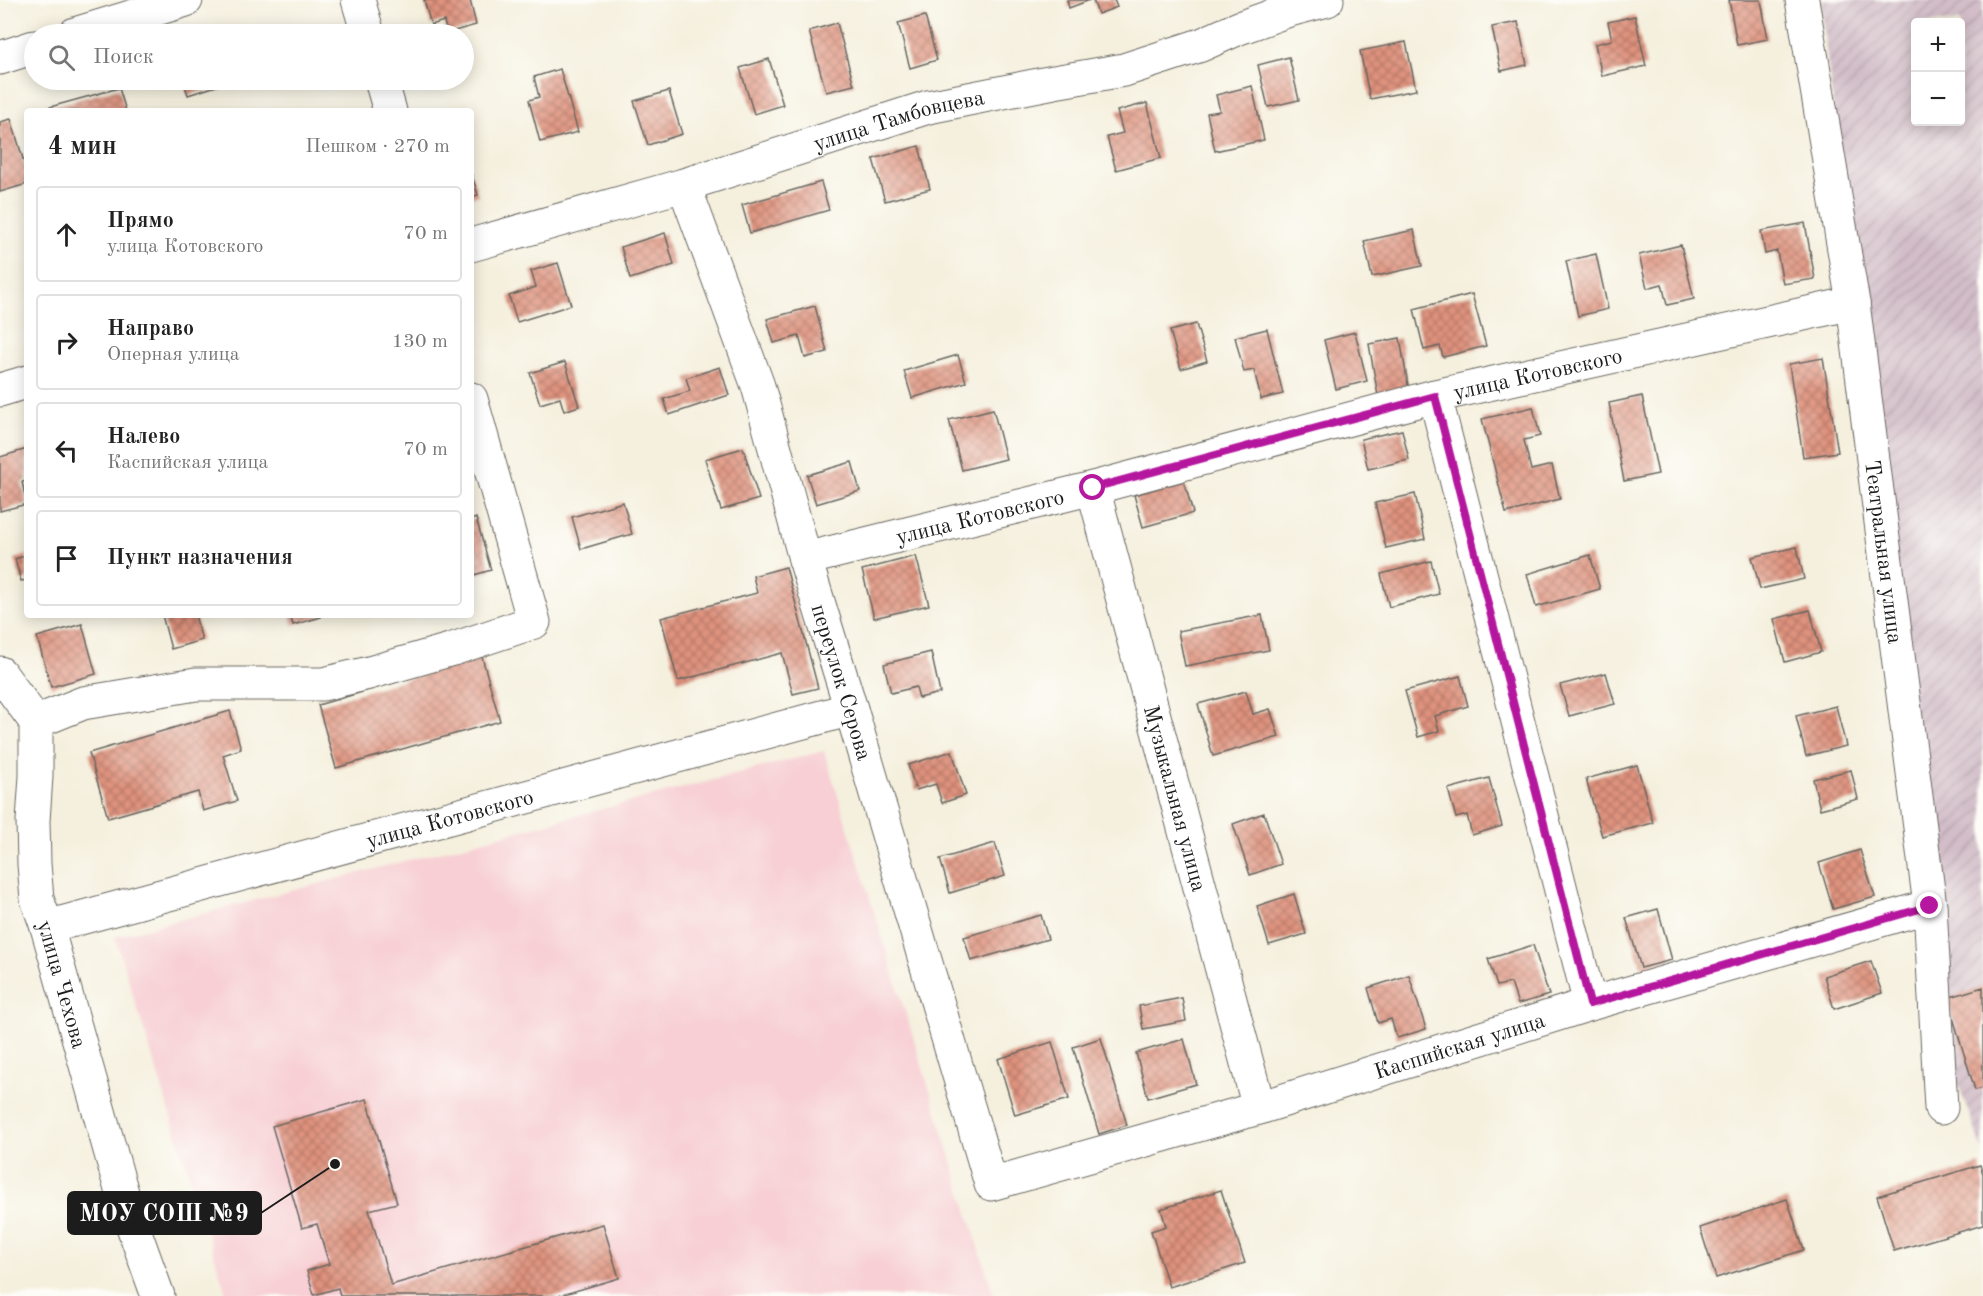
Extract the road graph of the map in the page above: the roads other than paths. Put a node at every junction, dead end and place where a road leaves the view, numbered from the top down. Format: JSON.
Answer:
{"nodes":[{"id":1,"x":186,"y":0,"type":"edge"},
{"id":2,"x":358,"y":0,"type":"edge"},
{"id":3,"x":1327,"y":0,"type":"edge"},
{"id":4,"x":1802,"y":0,"type":"edge"},
{"id":5,"x":108,"y":24,"type":"edge"},
{"id":6,"x":365,"y":24,"type":"edge"},
{"id":7,"x":24,"y":50,"type":"edge"},
{"id":8,"x":0,"y":58,"type":"edge"},
{"id":9,"x":384,"y":90,"type":"edge"},
{"id":10,"x":389,"y":108,"type":"edge"},
{"id":11,"x":684,"y":184,"type":"junction"},
{"id":12,"x":474,"y":244,"type":"edge"},
{"id":13,"x":1853,"y":303,"type":"junction"},
{"id":14,"x":24,"y":383,"type":"edge"},
{"id":15,"x":0,"y":390,"type":"edge"},
{"id":16,"x":1435,"y":396,"type":"junction"},
{"id":17,"x":474,"y":410,"type":"edge"},
{"id":18,"x":1093,"y":488,"type":"junction"},
{"id":19,"x":805,"y":559,"type":"junction"},
{"id":20,"x":0,"y":673,"type":"edge"},
{"id":21,"x":851,"y":709,"type":"junction"},
{"id":22,"x":36,"y":722,"type":"junction"},
{"id":23,"x":1930,"y":906,"type":"junction"},
{"id":24,"x":47,"y":927,"type":"junction"},
{"id":25,"x":1590,"y":1004,"type":"junction"},
{"id":26,"x":1259,"y":1108,"type":"junction"},
{"id":27,"x":1941,"y":1108,"type":"dead end"},
{"id":28,"x":990,"y":1184,"type":"joint"},
{"id":29,"x":158,"y":1296,"type":"edge"}],
"edges":[{"from":1,"to":5,"type":"street"},
{"from":2,"to":6,"type":"street"},
{"from":3,"to":11,"type":"street","name":"улица Тамбовцева"},
{"from":4,"to":13,"type":"street","name":"Театральная улица"},
{"from":7,"to":8,"type":"street"},
{"from":9,"to":10,"type":"street"},
{"from":11,"to":12,"type":"street","name":"улица Тамбовцева"},
{"from":11,"to":19,"type":"street","name":"переулок Серова"},
{"from":13,"to":16,"type":"street","name":"улица Котовского"},
{"from":13,"to":23,"type":"street","name":"Театральная улица"},
{"from":14,"to":15,"type":"street"},
{"from":16,"to":18,"type":"street","name":"улица Котовского"},
{"from":16,"to":25,"type":"street"},
{"from":17,"to":22,"type":"street"},
{"from":18,"to":19,"type":"street","name":"улица Котовского"},
{"from":18,"to":26,"type":"street","name":"Музыкальная улица"},
{"from":19,"to":21,"type":"street","name":"переулок Серова"},
{"from":20,"to":22,"type":"street"},
{"from":21,"to":24,"type":"street","name":"улица Котовского"},
{"from":21,"to":28,"type":"street","name":"переулок Серова"},
{"from":22,"to":24,"type":"street","name":"улица Чехова"},
{"from":23,"to":25,"type":"street","name":"Каспийская улица"},
{"from":23,"to":27,"type":"street","name":"Театральная улица"},
{"from":24,"to":29,"type":"street","name":"улица Чехова"},
{"from":25,"to":26,"type":"street","name":"Каспийская улица"},
{"from":26,"to":28,"type":"street","name":"Каспийская улица"}]}
